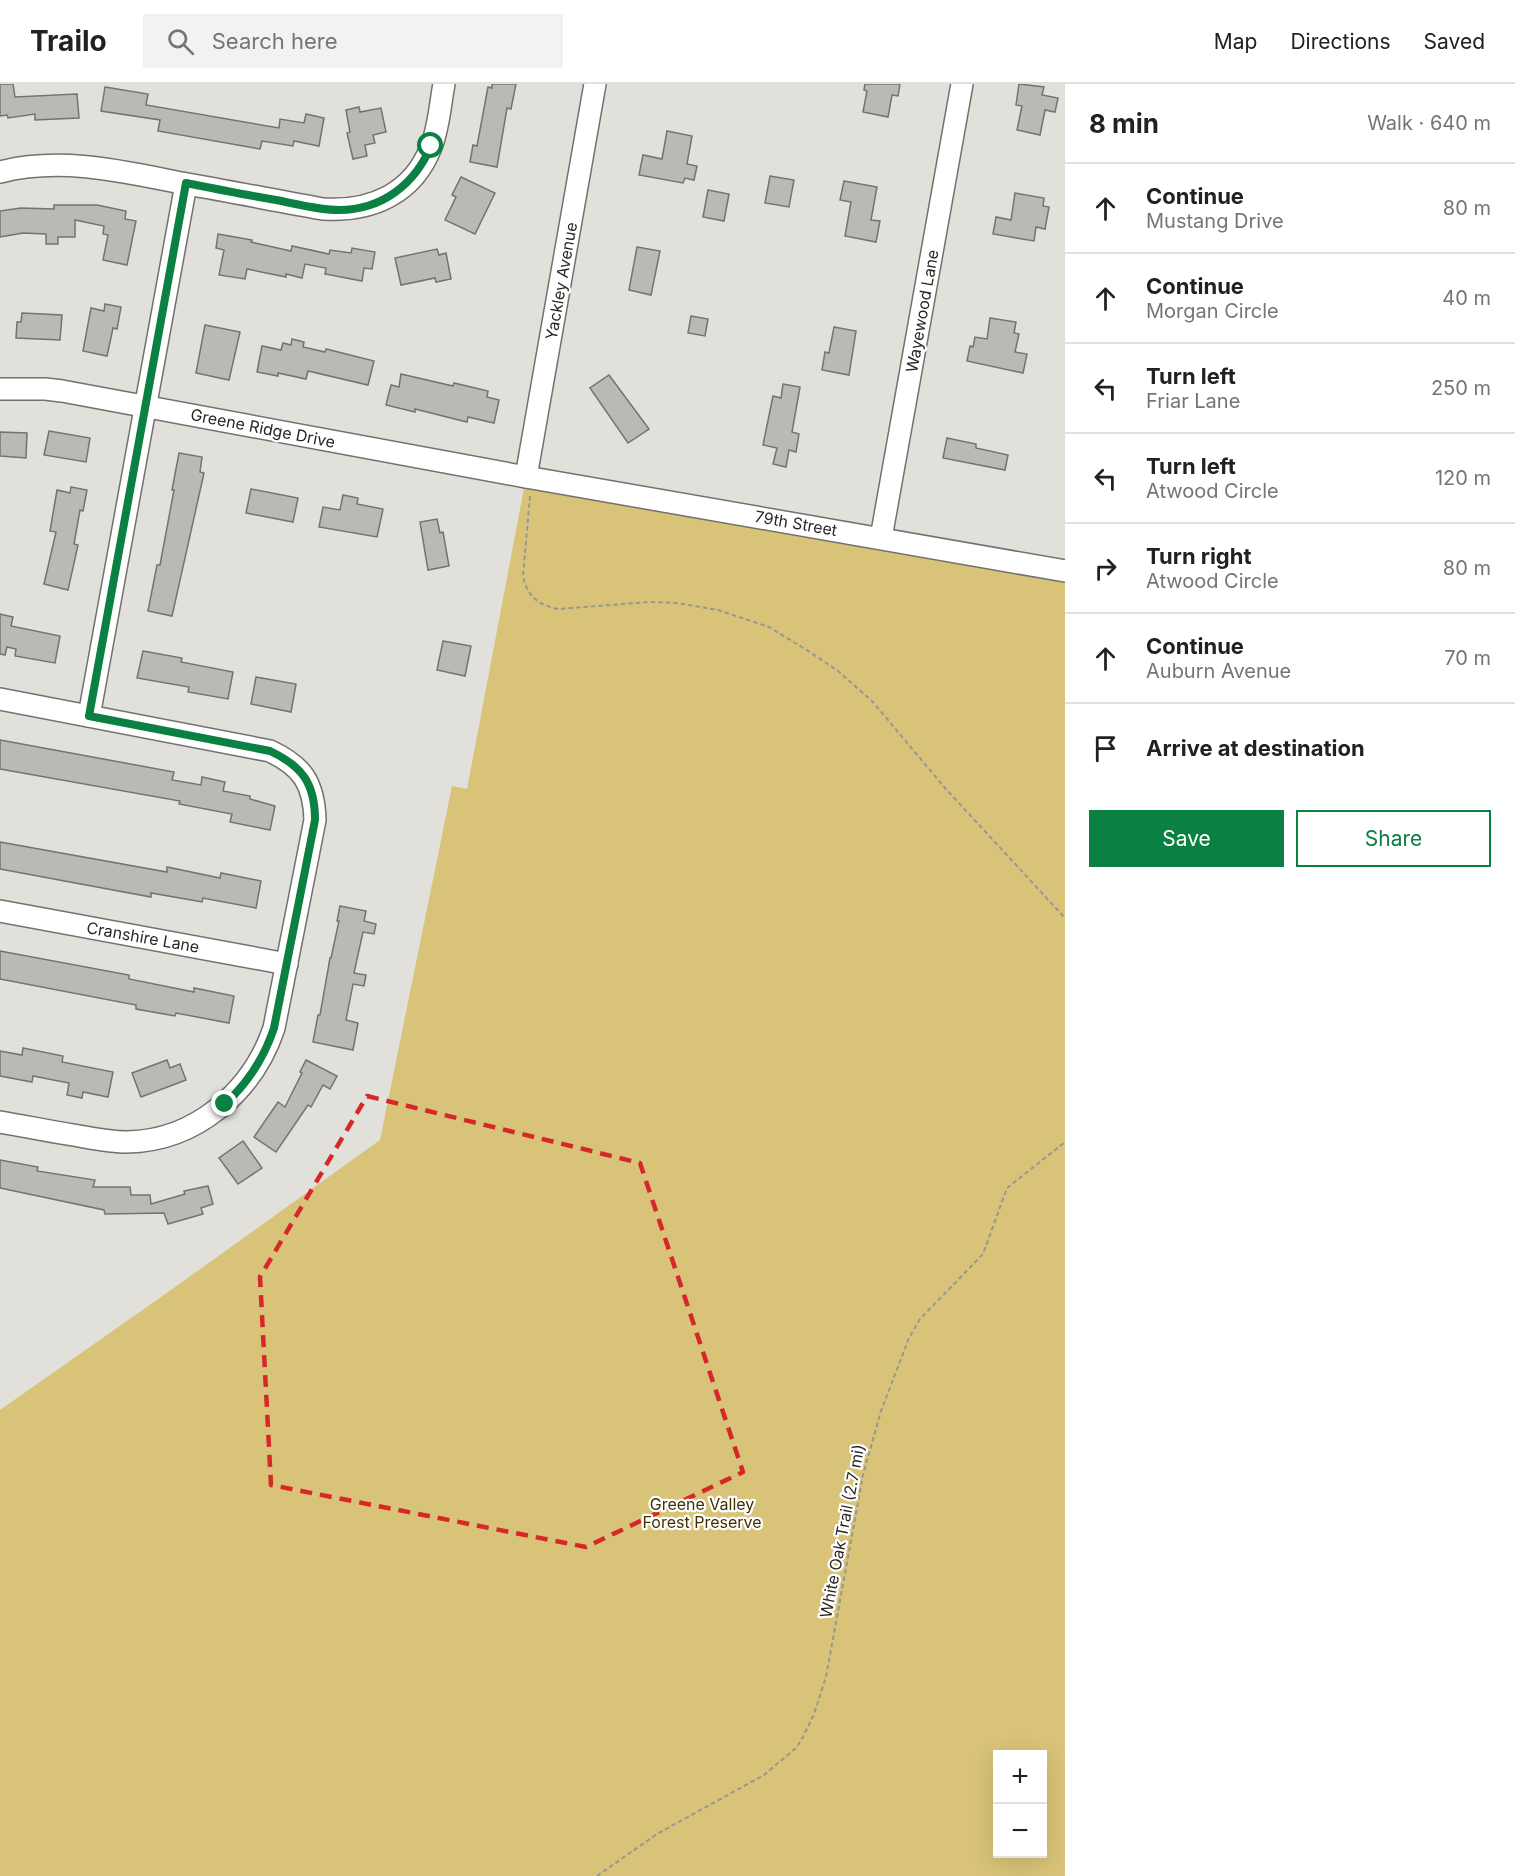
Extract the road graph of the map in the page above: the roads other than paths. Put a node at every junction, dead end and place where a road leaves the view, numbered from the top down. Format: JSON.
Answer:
{"nodes":[{"id":1,"x":444,"y":84,"type":"edge"},
{"id":2,"x":595,"y":84,"type":"edge"},
{"id":3,"x":962,"y":84,"type":"edge"},
{"id":4,"x":0,"y":172,"type":"edge"},
{"id":5,"x":186,"y":183,"type":"junction"},
{"id":6,"x":0,"y":389,"type":"edge"},
{"id":7,"x":145,"y":406,"type":"junction"},
{"id":8,"x":526,"y":477,"type":"junction"},
{"id":9,"x":881,"y":538,"type":"junction"},
{"id":10,"x":1065,"y":571,"type":"edge"},
{"id":11,"x":0,"y":699,"type":"edge"},
{"id":12,"x":89,"y":716,"type":"junction"},
{"id":13,"x":0,"y":911,"type":"edge"},
{"id":14,"x":287,"y":964,"type":"junction"},
{"id":15,"x":0,"y":1122,"type":"edge"}],
"edges":[{"from":1,"to":5,"type":"street"},
{"from":2,"to":8,"type":"street","name":"Yackley Avenue"},
{"from":3,"to":9,"type":"street","name":"Wayewood Lane"},
{"from":4,"to":5,"type":"street"},
{"from":5,"to":7,"type":"street"},
{"from":6,"to":7,"type":"street","name":"Greene Ridge Drive"},
{"from":7,"to":8,"type":"street","name":"Greene Ridge Drive"},
{"from":7,"to":12,"type":"street"},
{"from":8,"to":9,"type":"street","name":"79th Street"},
{"from":9,"to":10,"type":"street","name":"79th Street"},
{"from":11,"to":12,"type":"street"},
{"from":12,"to":14,"type":"street"},
{"from":13,"to":14,"type":"street","name":"Cranshire Lane"},
{"from":14,"to":15,"type":"street"}]}
